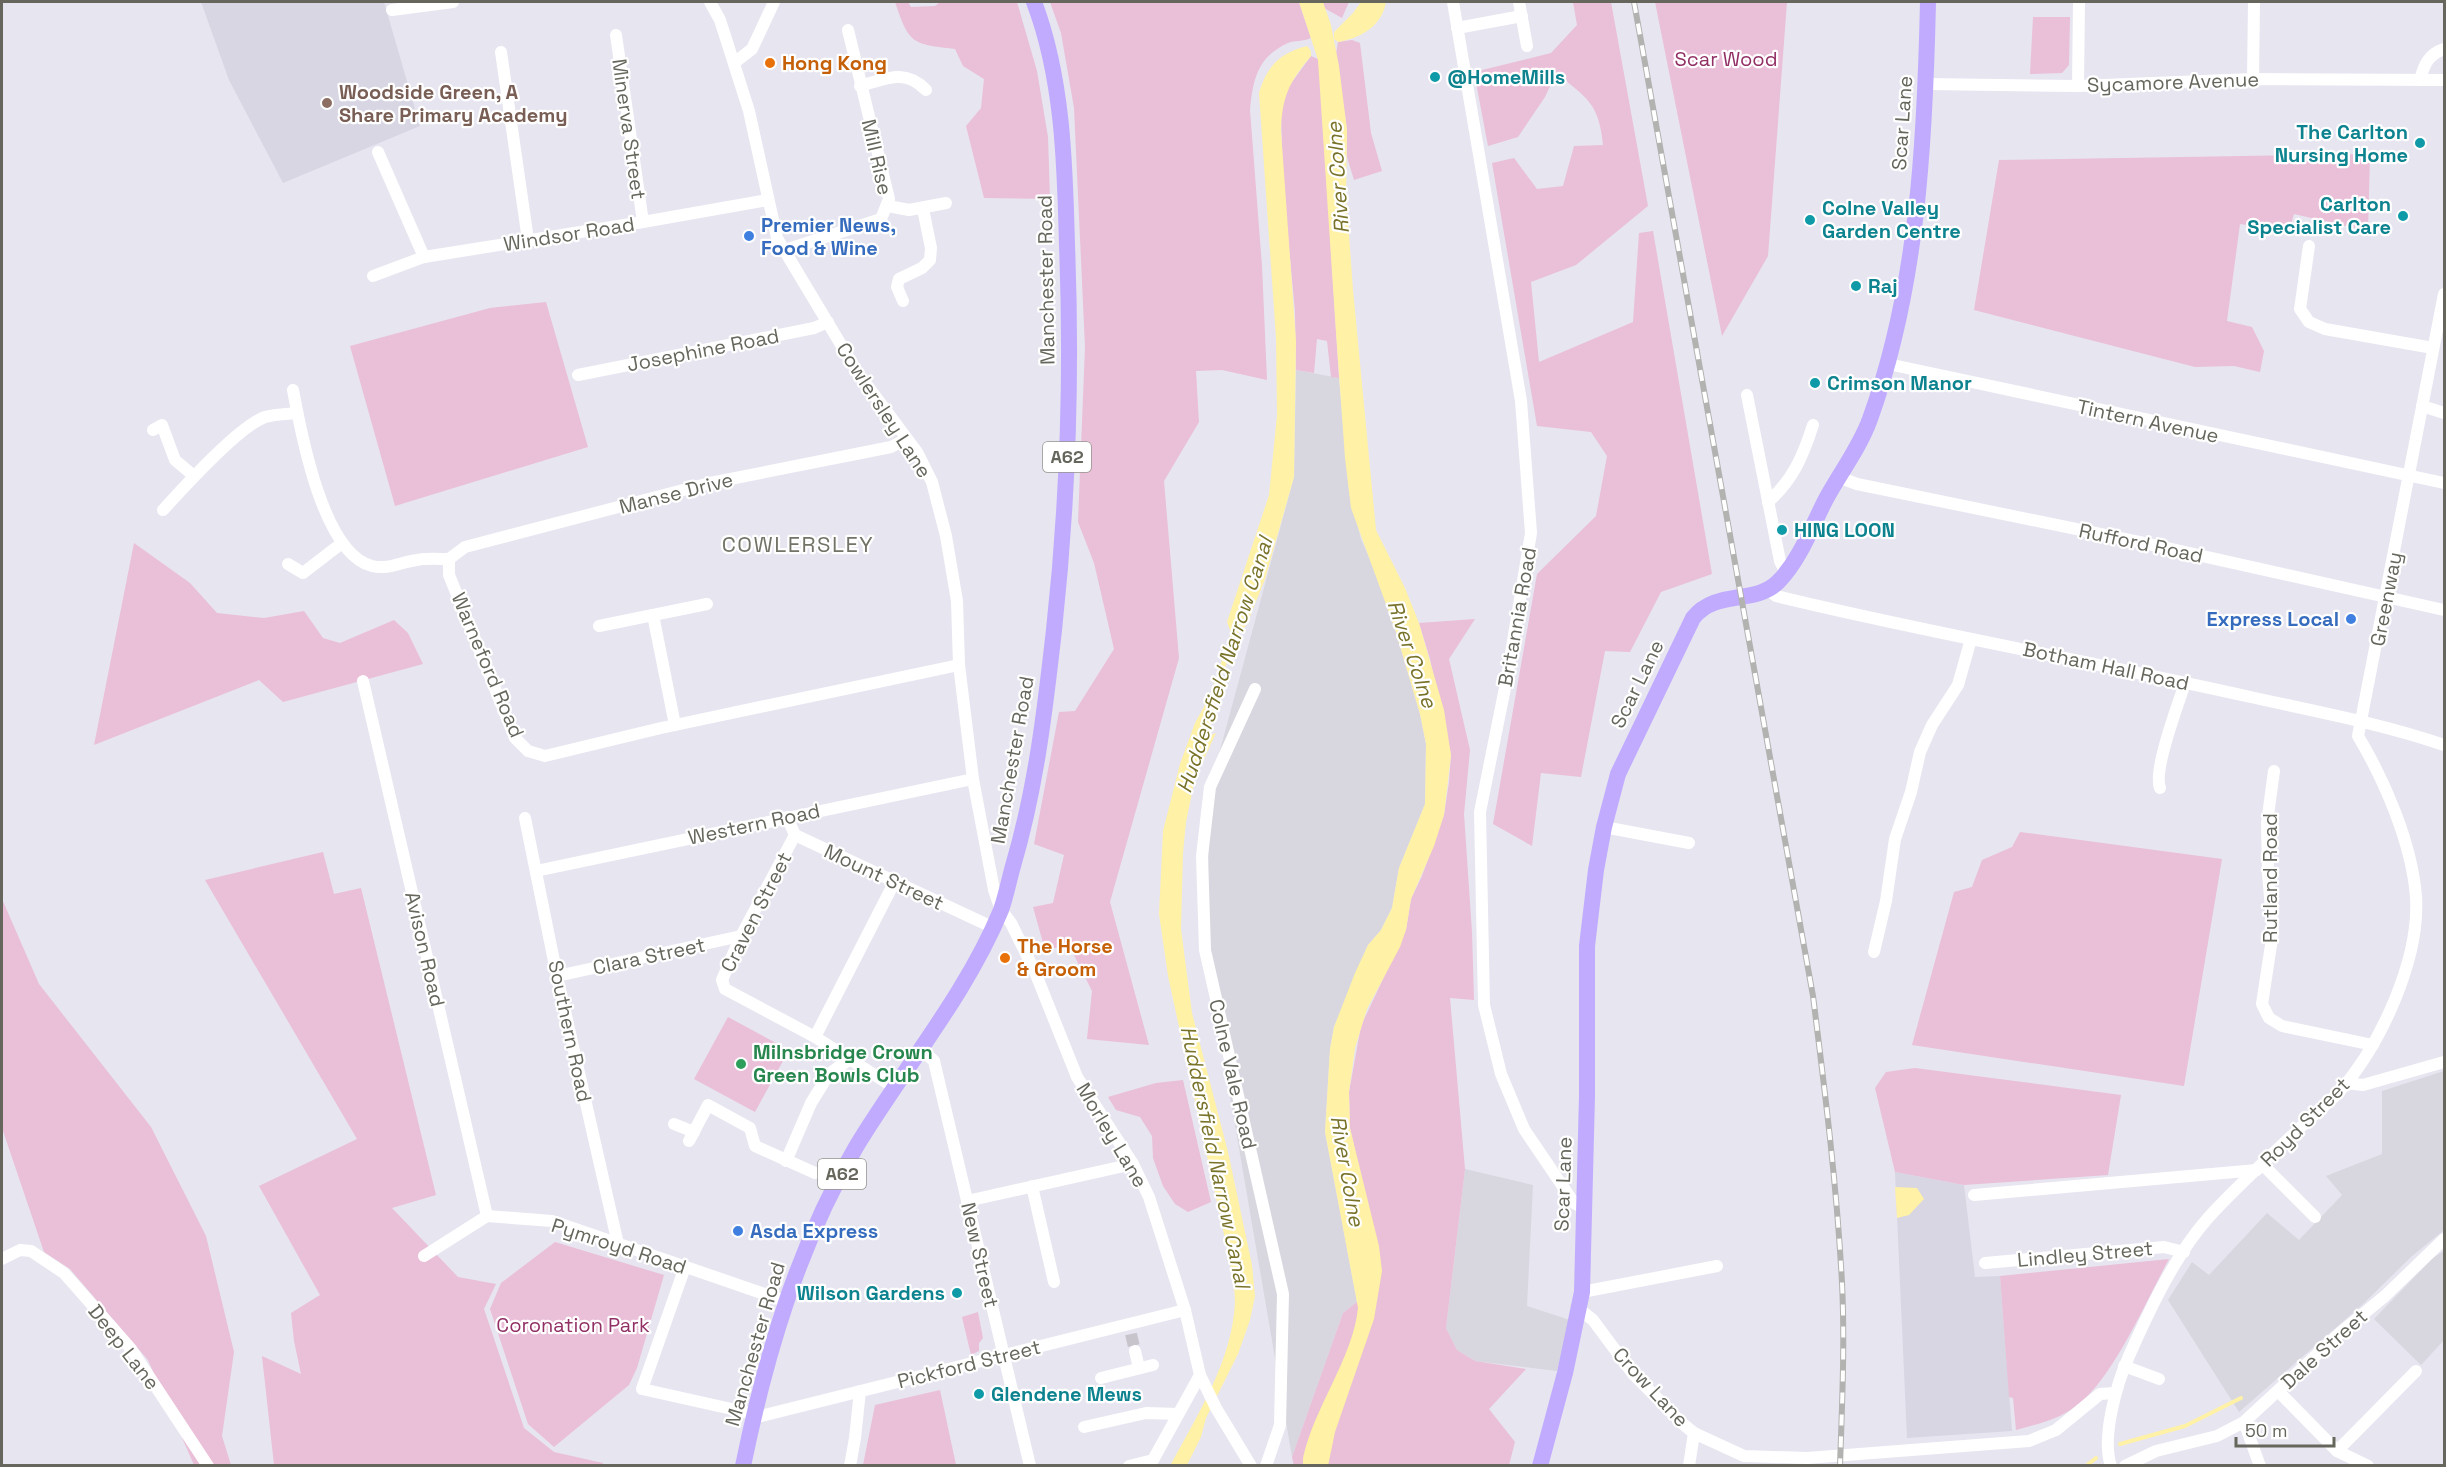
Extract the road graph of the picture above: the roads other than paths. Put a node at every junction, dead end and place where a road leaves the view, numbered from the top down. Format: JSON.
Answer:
{"nodes":[{"id":1,"x":447,"y":2,"type":"edge"},
{"id":2,"x":453,"y":2,"type":"edge"},
{"id":3,"x":710,"y":2,"type":"edge"},
{"id":4,"x":774,"y":2,"type":"edge"},
{"id":5,"x":1034,"y":2,"type":"edge"},
{"id":6,"x":1453,"y":2,"type":"edge"},
{"id":7,"x":1520,"y":2,"type":"edge"},
{"id":8,"x":1928,"y":2,"type":"edge"},
{"id":9,"x":2079,"y":2,"type":"edge"},
{"id":10,"x":2254,"y":2,"type":"edge"},
{"id":11,"x":392,"y":10,"type":"dead end"},
{"id":12,"x":1522,"y":16,"type":"junction"},
{"id":13,"x":1457,"y":28,"type":"junction"},
{"id":14,"x":848,"y":30,"type":"dead end"},
{"id":15,"x":616,"y":35,"type":"dead end"},
{"id":16,"x":1527,"y":46,"type":"dead end"},
{"id":17,"x":2445,"y":49,"type":"edge"},
{"id":18,"x":501,"y":52,"type":"dead end"},
{"id":19,"x":734,"y":63,"type":"junction"},
{"id":20,"x":2253,"y":79,"type":"junction"},
{"id":21,"x":2420,"y":80,"type":"junction"},
{"id":22,"x":2445,"y":80,"type":"edge"},
{"id":23,"x":1927,"y":84,"type":"junction"},
{"id":24,"x":860,"y":86,"type":"junction"},
{"id":25,"x":2078,"y":86,"type":"junction"},
{"id":26,"x":926,"y":90,"type":"dead end"},
{"id":27,"x":378,"y":152,"type":"dead end"},
{"id":28,"x":767,"y":200,"type":"junction"},
{"id":29,"x":946,"y":203,"type":"dead end"},
{"id":30,"x":888,"y":206,"type":"junction"},
{"id":31,"x":923,"y":209,"type":"junction"},
{"id":32,"x":643,"y":222,"type":"junction"},
{"id":33,"x":528,"y":240,"type":"junction"},
{"id":34,"x":2309,"y":246,"type":"dead end"},
{"id":35,"x":784,"y":250,"type":"junction"},
{"id":36,"x":424,"y":257,"type":"junction"},
{"id":37,"x":373,"y":276,"type":"dead end"},
{"id":38,"x":2445,"y":294,"type":"edge"},
{"id":39,"x":903,"y":301,"type":"dead end"},
{"id":40,"x":828,"y":322,"type":"junction"},
{"id":41,"x":2433,"y":348,"type":"junction"},
{"id":42,"x":1887,"y":364,"type":"junction"},
{"id":43,"x":578,"y":375,"type":"dead end"},
{"id":44,"x":293,"y":390,"type":"dead end"},
{"id":45,"x":1747,"y":395,"type":"dead end"},
{"id":46,"x":2422,"y":406,"type":"junction"},
{"id":47,"x":2445,"y":412,"type":"edge"},
{"id":48,"x":297,"y":413,"type":"junction"},
{"id":49,"x":1813,"y":425,"type":"dead end"},
{"id":50,"x":153,"y":430,"type":"dead end"},
{"id":51,"x":906,"y":439,"type":"junction"},
{"id":52,"x":194,"y":476,"type":"junction"},
{"id":53,"x":1838,"y":477,"type":"junction"},
{"id":54,"x":2409,"y":477,"type":"junction"},
{"id":55,"x":2445,"y":483,"type":"edge"},
{"id":56,"x":1768,"y":502,"type":"junction"},
{"id":57,"x":162,"y":510,"type":"dead end"},
{"id":58,"x":342,"y":543,"type":"junction"},
{"id":59,"x":449,"y":558,"type":"junction"},
{"id":60,"x":288,"y":564,"type":"dead end"},
{"id":61,"x":1786,"y":573,"type":"junction"},
{"id":62,"x":1764,"y":591,"type":"junction"},
{"id":63,"x":2385,"y":597,"type":"junction"},
{"id":64,"x":707,"y":604,"type":"dead end"},
{"id":65,"x":2445,"y":610,"type":"edge"},
{"id":66,"x":653,"y":615,"type":"junction"},
{"id":67,"x":598,"y":626,"type":"dead end"},
{"id":68,"x":1971,"y":639,"type":"junction"},
{"id":69,"x":959,"y":664,"type":"junction"},
{"id":70,"x":363,"y":681,"type":"dead end"},
{"id":71,"x":2185,"y":683,"type":"junction"},
{"id":72,"x":1255,"y":688,"type":"dead end"},
{"id":73,"x":2360,"y":722,"type":"junction"},
{"id":74,"x":675,"y":725,"type":"junction"},
{"id":75,"x":2445,"y":745,"type":"edge"},
{"id":76,"x":2274,"y":771,"type":"dead end"},
{"id":77,"x":973,"y":779,"type":"junction"},
{"id":78,"x":2160,"y":788,"type":"dead end"},
{"id":79,"x":787,"y":817,"type":"junction"},
{"id":80,"x":525,"y":818,"type":"dead end"},
{"id":81,"x":1604,"y":827,"type":"junction"},
{"id":82,"x":795,"y":835,"type":"junction"},
{"id":83,"x":1689,"y":843,"type":"dead end"},
{"id":84,"x":536,"y":871,"type":"junction"},
{"id":85,"x":894,"y":883,"type":"junction"},
{"id":86,"x":1001,"y":910,"type":"junction"},
{"id":87,"x":992,"y":927,"type":"junction"},
{"id":88,"x":741,"y":936,"type":"junction"},
{"id":89,"x":1875,"y":952,"type":"dead end"},
{"id":90,"x":557,"y":976,"type":"junction"},
{"id":91,"x":815,"y":1037,"type":"junction"},
{"id":92,"x":2373,"y":1045,"type":"junction"},
{"id":93,"x":921,"y":1049,"type":"junction"},
{"id":94,"x":850,"y":1059,"type":"junction"},
{"id":95,"x":2445,"y":1062,"type":"edge"},
{"id":96,"x":2346,"y":1083,"type":"junction"},
{"id":97,"x":895,"y":1088,"type":"junction"},
{"id":98,"x":674,"y":1124,"type":"dead end"},
{"id":99,"x":786,"y":1161,"type":"junction"},
{"id":100,"x":1133,"y":1164,"type":"junction"},
{"id":101,"x":2260,"y":1167,"type":"junction"},
{"id":102,"x":815,"y":1173,"type":"dead end"},
{"id":103,"x":1032,"y":1186,"type":"junction"},
{"id":104,"x":1974,"y":1195,"type":"dead end"},
{"id":105,"x":967,"y":1201,"type":"junction"},
{"id":106,"x":1583,"y":1208,"type":"junction"},
{"id":107,"x":487,"y":1216,"type":"junction"},
{"id":108,"x":2315,"y":1217,"type":"dead end"},
{"id":109,"x":2445,"y":1239,"type":"edge"},
{"id":110,"x":618,"y":1244,"type":"junction"},
{"id":111,"x":2184,"y":1252,"type":"junction"},
{"id":112,"x":424,"y":1256,"type":"dead end"},
{"id":113,"x":2,"y":1259,"type":"edge"},
{"id":114,"x":1985,"y":1263,"type":"dead end"},
{"id":115,"x":1717,"y":1266,"type":"dead end"},
{"id":116,"x":685,"y":1267,"type":"junction"},
{"id":117,"x":1054,"y":1282,"type":"dead end"},
{"id":118,"x":1580,"y":1300,"type":"junction"},
{"id":119,"x":785,"y":1301,"type":"junction"},
{"id":120,"x":1185,"y":1310,"type":"junction"},
{"id":121,"x":1135,"y":1351,"type":"tunnel mouth"},
{"id":122,"x":1004,"y":1356,"type":"junction"},
{"id":123,"x":1153,"y":1365,"type":"dead end"},
{"id":124,"x":2124,"y":1366,"type":"junction"},
{"id":125,"x":1139,"y":1368,"type":"junction"},
{"id":126,"x":2416,"y":1371,"type":"dead end"},
{"id":127,"x":1101,"y":1378,"type":"dead end"},
{"id":128,"x":1202,"y":1379,"type":"junction"},
{"id":129,"x":2159,"y":1379,"type":"dead end"},
{"id":130,"x":2278,"y":1390,"type":"junction"},
{"id":131,"x":860,"y":1391,"type":"junction"},
{"id":132,"x":2114,"y":1393,"type":"junction"},
{"id":133,"x":1178,"y":1414,"type":"junction"},
{"id":134,"x":754,"y":1416,"type":"junction"},
{"id":135,"x":2244,"y":1422,"type":"junction"},
{"id":136,"x":1084,"y":1427,"type":"dead end"},
{"id":137,"x":1694,"y":1433,"type":"junction"},
{"id":138,"x":2337,"y":1451,"type":"junction"},
{"id":139,"x":208,"y":1466,"type":"edge"},
{"id":140,"x":743,"y":1466,"type":"edge"},
{"id":141,"x":850,"y":1466,"type":"edge"},
{"id":142,"x":1030,"y":1466,"type":"edge"},
{"id":143,"x":1129,"y":1466,"type":"edge"},
{"id":144,"x":1251,"y":1466,"type":"edge"},
{"id":145,"x":1266,"y":1466,"type":"edge"},
{"id":146,"x":1540,"y":1466,"type":"edge"},
{"id":147,"x":1689,"y":1466,"type":"edge"},
{"id":148,"x":2111,"y":1466,"type":"edge"},
{"id":149,"x":2125,"y":1466,"type":"edge"},
{"id":150,"x":2260,"y":1466,"type":"edge"},
{"id":151,"x":2368,"y":1466,"type":"edge"}],
"edges":[{"from":1,"to":2,"type":"street"},
{"from":1,"to":11,"type":"street"},
{"from":3,"to":19,"type":"street","name":"Cowlersley Lane"},
{"from":4,"to":19,"type":"street"},
{"from":5,"to":86,"type":"main road","name":"Manchester Road","number":"A62"},
{"from":6,"to":13,"type":"street","name":"Britannia Road"},
{"from":7,"to":12,"type":"street"},
{"from":8,"to":23,"type":"main road","name":"Scar Lane"},
{"from":9,"to":25,"type":"street"},
{"from":10,"to":20,"type":"street"},
{"from":12,"to":13,"type":"street"},
{"from":12,"to":16,"type":"street"},
{"from":13,"to":106,"type":"street","name":"Britannia Road"},
{"from":14,"to":24,"type":"street","name":"Mill Rise"},
{"from":15,"to":32,"type":"street","name":"Minerva Street"},
{"from":17,"to":21,"type":"street"},
{"from":18,"to":33,"type":"street"},
{"from":19,"to":28,"type":"street","name":"Cowlersley Lane"},
{"from":20,"to":21,"type":"street","name":"Sycamore Avenue"},
{"from":20,"to":25,"type":"street","name":"Sycamore Avenue"},
{"from":21,"to":22,"type":"street","name":"Sycamore Avenue"},
{"from":23,"to":25,"type":"street","name":"Sycamore Avenue"},
{"from":23,"to":42,"type":"main road","name":"Scar Lane"},
{"from":24,"to":26,"type":"street"},
{"from":24,"to":30,"type":"street","name":"Mill Rise"},
{"from":27,"to":36,"type":"street"},
{"from":28,"to":32,"type":"street","name":"Windsor Road"},
{"from":28,"to":35,"type":"street","name":"Cowlersley Lane"},
{"from":29,"to":31,"type":"street"},
{"from":30,"to":31,"type":"street"},
{"from":30,"to":35,"type":"street","name":"Mill Rise"},
{"from":31,"to":39,"type":"street"},
{"from":32,"to":33,"type":"street","name":"Windsor Road"},
{"from":33,"to":36,"type":"street","name":"Windsor Road"},
{"from":34,"to":41,"type":"street"},
{"from":35,"to":40,"type":"street","name":"Cowlersley Lane"},
{"from":36,"to":37,"type":"street","name":"Windsor Road"},
{"from":38,"to":41,"type":"street","name":"Greenway"},
{"from":40,"to":43,"type":"street","name":"Josephine Road"},
{"from":40,"to":51,"type":"street","name":"Cowlersley Lane"},
{"from":41,"to":46,"type":"street","name":"Greenway"},
{"from":42,"to":53,"type":"main road","name":"Scar Lane"},
{"from":42,"to":54,"type":"street","name":"Tintern Avenue"},
{"from":44,"to":48,"type":"street"},
{"from":45,"to":56,"type":"street"},
{"from":46,"to":47,"type":"street"},
{"from":46,"to":54,"type":"street","name":"Greenway"},
{"from":48,"to":52,"type":"street"},
{"from":48,"to":58,"type":"street"},
{"from":49,"to":56,"type":"street"},
{"from":50,"to":52,"type":"street"},
{"from":51,"to":59,"type":"street","name":"Manse Drive"},
{"from":51,"to":69,"type":"street","name":"Cowlersley Lane"},
{"from":52,"to":57,"type":"street"},
{"from":53,"to":61,"type":"main road","name":"Scar Lane"},
{"from":53,"to":63,"type":"street","name":"Rufford Road"},
{"from":54,"to":55,"type":"street"},
{"from":54,"to":63,"type":"street","name":"Greenway"},
{"from":56,"to":61,"type":"street"},
{"from":58,"to":59,"type":"street"},
{"from":58,"to":60,"type":"street"},
{"from":59,"to":74,"type":"street","name":"Warneford Road"},
{"from":61,"to":62,"type":"main road","name":"Scar Lane"},
{"from":62,"to":68,"type":"street","name":"Botham Hall Road"},
{"from":62,"to":81,"type":"main road","name":"Scar Lane"},
{"from":63,"to":65,"type":"street","name":"Rufford Road"},
{"from":63,"to":73,"type":"street","name":"Greenway"},
{"from":64,"to":66,"type":"street"},
{"from":66,"to":67,"type":"street"},
{"from":66,"to":74,"type":"street"},
{"from":68,"to":71,"type":"street","name":"Botham Hall Road"},
{"from":68,"to":89,"type":"street"},
{"from":69,"to":74,"type":"street","name":"Warneford Road"},
{"from":69,"to":77,"type":"street","name":"Cowlersley Lane"},
{"from":70,"to":107,"type":"street","name":"Avison Road"},
{"from":71,"to":73,"type":"street","name":"Botham Hall Road"},
{"from":71,"to":78,"type":"street"},
{"from":72,"to":145,"type":"street","name":"Colne Vale Road"},
{"from":73,"to":75,"type":"street","name":"Botham Hall Road"},
{"from":73,"to":92,"type":"street","name":"Royd Street"},
{"from":76,"to":92,"type":"street","name":"Rutland Road"},
{"from":77,"to":79,"type":"street","name":"Western Road"},
{"from":77,"to":86,"type":"street","name":"Cowlersley Lane"},
{"from":79,"to":82,"type":"street"},
{"from":79,"to":84,"type":"street","name":"Western Road"},
{"from":80,"to":84,"type":"street","name":"Southern Road"},
{"from":81,"to":83,"type":"street"},
{"from":81,"to":106,"type":"main road","name":"Scar Lane"},
{"from":82,"to":85,"type":"street","name":"Mount Street"},
{"from":82,"to":88,"type":"street","name":"Craven Street"},
{"from":84,"to":90,"type":"street","name":"Southern Road"},
{"from":85,"to":87,"type":"street","name":"Mount Street"},
{"from":85,"to":91,"type":"street"},
{"from":86,"to":87,"type":"main road","name":"Manchester Road","number":"A62"},
{"from":86,"to":100,"type":"street","name":"Morley Lane"},
{"from":87,"to":93,"type":"main road","name":"Manchester Road","number":"A62"},
{"from":88,"to":90,"type":"street","name":"Clara Street"},
{"from":88,"to":91,"type":"street","name":"Craven Street"},
{"from":90,"to":110,"type":"street","name":"Southern Road"},
{"from":91,"to":94,"type":"street"},
{"from":92,"to":96,"type":"street","name":"Royd Street"},
{"from":93,"to":97,"type":"main road","name":"Manchester Road","number":"A62"},
{"from":93,"to":105,"type":"street","name":"New Street"},
{"from":94,"to":97,"type":"street"},
{"from":94,"to":99,"type":"street"},
{"from":95,"to":96,"type":"street"},
{"from":96,"to":101,"type":"street","name":"Royd Street"},
{"from":97,"to":119,"type":"main road","name":"Manchester Road","number":"A62"},
{"from":98,"to":99,"type":"street"},
{"from":99,"to":102,"type":"street"},
{"from":100,"to":103,"type":"street"},
{"from":100,"to":120,"type":"street","name":"Morley Lane"},
{"from":101,"to":104,"type":"street"},
{"from":101,"to":108,"type":"street"},
{"from":101,"to":111,"type":"street","name":"Royd Street"},
{"from":103,"to":105,"type":"street"},
{"from":103,"to":117,"type":"street"},
{"from":105,"to":122,"type":"street","name":"New Street"},
{"from":106,"to":118,"type":"main road","name":"Scar Lane"},
{"from":107,"to":110,"type":"street","name":"Pymroyd Road"},
{"from":107,"to":112,"type":"street"},
{"from":109,"to":130,"type":"street","name":"Dale Street"},
{"from":110,"to":116,"type":"street","name":"Pymroyd Road"},
{"from":111,"to":114,"type":"street","name":"Lindley Street"},
{"from":111,"to":124,"type":"street","name":"Royd Street"},
{"from":113,"to":139,"type":"street","name":"Deep Lane"},
{"from":115,"to":118,"type":"street"},
{"from":116,"to":119,"type":"street","name":"Pymroyd Road"},
{"from":116,"to":134,"type":"street"},
{"from":118,"to":137,"type":"street","name":"Crow Lane"},
{"from":118,"to":146,"type":"main road","name":"Scar Lane"},
{"from":119,"to":134,"type":"main road","name":"Manchester Road","number":"A62"},
{"from":120,"to":122,"type":"street","name":"Pickford Street"},
{"from":120,"to":128,"type":"street","name":"Morley Lane"},
{"from":121,"to":125,"type":"street"},
{"from":122,"to":131,"type":"street","name":"Pickford Street"},
{"from":122,"to":142,"type":"street","name":"New Street"},
{"from":123,"to":125,"type":"street"},
{"from":124,"to":129,"type":"street"},
{"from":124,"to":132,"type":"street","name":"Royd Street"},
{"from":125,"to":127,"type":"street"},
{"from":126,"to":138,"type":"street"},
{"from":128,"to":133,"type":"street"},
{"from":128,"to":144,"type":"street","name":"Morley Lane"},
{"from":130,"to":135,"type":"street","name":"Dale Street"},
{"from":130,"to":138,"type":"street"},
{"from":131,"to":134,"type":"street","name":"Pickford Street"},
{"from":131,"to":141,"type":"street"},
{"from":132,"to":137,"type":"street","name":"Crow Lane"},
{"from":132,"to":148,"type":"street","name":"Royd Street"},
{"from":133,"to":136,"type":"street"},
{"from":133,"to":143,"type":"street"},
{"from":134,"to":140,"type":"main road","name":"Manchester Road","number":"A62"},
{"from":135,"to":149,"type":"street","name":"Dale Street"},
{"from":135,"to":150,"type":"street"},
{"from":137,"to":147,"type":"street"},
{"from":138,"to":151,"type":"street"}]}
